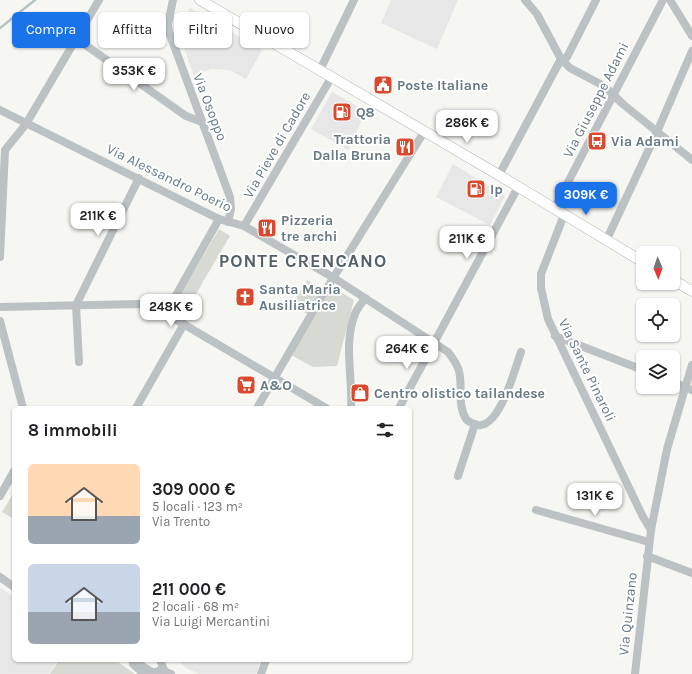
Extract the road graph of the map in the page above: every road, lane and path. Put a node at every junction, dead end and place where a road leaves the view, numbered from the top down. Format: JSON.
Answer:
{"nodes":[{"id":1,"x":98,"y":0,"type":"edge"},
{"id":2,"x":173,"y":0,"type":"edge"},
{"id":3,"x":200,"y":0,"type":"edge"},
{"id":4,"x":354,"y":0,"type":"edge"},
{"id":5,"x":525,"y":0,"type":"edge"},
{"id":6,"x":596,"y":0,"type":"edge"},
{"id":7,"x":670,"y":0,"type":"edge"},
{"id":8,"x":661,"y":1,"type":"edge"},
{"id":9,"x":90,"y":15,"type":"edge"},
{"id":10,"x":692,"y":36,"type":"edge"},
{"id":11,"x":72,"y":48,"type":"edge"},
{"id":12,"x":90,"y":48,"type":"edge"},
{"id":13,"x":692,"y":51,"type":"edge"},
{"id":14,"x":561,"y":59,"type":"junction"},
{"id":15,"x":320,"y":70,"type":"junction"},
{"id":16,"x":331,"y":78,"type":"junction"},
{"id":17,"x":613,"y":96,"type":"junction"},
{"id":18,"x":0,"y":110,"type":"edge"},
{"id":19,"x":202,"y":122,"type":"junction"},
{"id":20,"x":26,"y":124,"type":"junction"},
{"id":21,"x":424,"y":132,"type":"junction"},
{"id":22,"x":657,"y":132,"type":"junction"},
{"id":23,"x":692,"y":160,"type":"edge"},
{"id":24,"x":499,"y":175,"type":"junction"},
{"id":25,"x":138,"y":178,"type":"junction"},
{"id":26,"x":518,"y":187,"type":"junction"},
{"id":27,"x":554,"y":209,"type":"junction"},
{"id":28,"x":564,"y":215,"type":"junction"},
{"id":29,"x":219,"y":219,"type":"junction"},
{"id":30,"x":228,"y":222,"type":"junction"},
{"id":31,"x":244,"y":226,"type":"junction"},
{"id":32,"x":606,"y":241,"type":"junction"},
{"id":33,"x":0,"y":256,"type":"edge"},
{"id":34,"x":636,"y":258,"type":"edge"},
{"id":35,"x":334,"y":278,"type":"junction"},
{"id":36,"x":680,"y":284,"type":"edge"},
{"id":37,"x":692,"y":291,"type":"edge"},
{"id":38,"x":365,"y":298,"type":"junction"},
{"id":39,"x":76,"y":305,"type":"junction"},
{"id":40,"x":0,"y":307,"type":"edge"},
{"id":41,"x":166,"y":313,"type":"junction"},
{"id":42,"x":0,"y":320,"type":"edge"},
{"id":43,"x":184,"y":324,"type":"junction"},
{"id":44,"x":555,"y":336,"type":"junction"},
{"id":45,"x":433,"y":342,"type":"junction"},
{"id":46,"x":521,"y":352,"type":"dead end"},
{"id":47,"x":79,"y":362,"type":"dead end"},
{"id":48,"x":692,"y":365,"type":"edge"},
{"id":49,"x":636,"y":367,"type":"edge"},
{"id":50,"x":275,"y":377,"type":"junction"},
{"id":51,"x":688,"y":389,"type":"edge"},
{"id":52,"x":22,"y":406,"type":"edge"},
{"id":53,"x":137,"y":406,"type":"edge"},
{"id":54,"x":258,"y":406,"type":"edge"},
{"id":55,"x":323,"y":406,"type":"edge"},
{"id":56,"x":351,"y":406,"type":"edge"},
{"id":57,"x":400,"y":406,"type":"edge"},
{"id":58,"x":475,"y":424,"type":"junction"},
{"id":59,"x":12,"y":475,"type":"edge"},
{"id":60,"x":458,"y":476,"type":"dead end"},
{"id":61,"x":0,"y":496,"type":"edge"},
{"id":62,"x":536,"y":510,"type":"dead end"},
{"id":63,"x":651,"y":530,"type":"junction"},
{"id":64,"x":649,"y":542,"type":"junction"},
{"id":65,"x":647,"y":556,"type":"junction"},
{"id":66,"x":692,"y":573,"type":"edge"},
{"id":67,"x":0,"y":577,"type":"edge"},
{"id":68,"x":12,"y":586,"type":"edge"},
{"id":69,"x":134,"y":662,"type":"edge"},
{"id":70,"x":135,"y":662,"type":"edge"},
{"id":71,"x":160,"y":662,"type":"edge"},
{"id":72,"x":265,"y":662,"type":"edge"},
{"id":73,"x":159,"y":672,"type":"edge"},
{"id":74,"x":144,"y":674,"type":"edge"},
{"id":75,"x":261,"y":674,"type":"edge"},
{"id":76,"x":635,"y":674,"type":"edge"}],
"edges":[{"from":1,"to":9,"type":"street"},
{"from":2,"to":19,"type":"street","name":"Via Osoppo"},
{"from":3,"to":15,"type":"main road"},
{"from":4,"to":15,"type":"street"},
{"from":5,"to":14,"type":"street"},
{"from":6,"to":14,"type":"street"},
{"from":7,"to":10,"type":"street"},
{"from":8,"to":17,"type":"street","name":"Via Giuseppe Adami"},
{"from":11,"to":20,"type":"street"},
{"from":12,"to":19,"type":"street"},
{"from":13,"to":22,"type":"street"},
{"from":14,"to":17,"type":"street"},
{"from":14,"to":24,"type":"street"},
{"from":15,"to":16,"type":"main road"},
{"from":16,"to":21,"type":"main road"},
{"from":16,"to":31,"type":"street","name":"Via Pieve di Cadore"},
{"from":17,"to":22,"type":"street"},
{"from":17,"to":27,"type":"street","name":"Via Giuseppe Adami"},
{"from":18,"to":20,"type":"street","name":"Via Alessandro Poerio"},
{"from":19,"to":30,"type":"street","name":"Via Osoppo"},
{"from":20,"to":25,"type":"street","name":"Via Alessandro Poerio"},
{"from":20,"to":33,"type":"street"},
{"from":21,"to":24,"type":"main road"},
{"from":21,"to":35,"type":"street"},
{"from":22,"to":23,"type":"street"},
{"from":22,"to":32,"type":"street"},
{"from":24,"to":26,"type":"main road"},
{"from":25,"to":29,"type":"street","name":"Via Alessandro Poerio"},
{"from":25,"to":39,"type":"street"},
{"from":26,"to":27,"type":"main road"},
{"from":26,"to":45,"type":"street"},
{"from":27,"to":28,"type":"main road"},
{"from":28,"to":32,"type":"main road"},
{"from":28,"to":44,"type":"street","name":"Via Sante Pinaroli"},
{"from":29,"to":30,"type":"street","name":"Via Alessandro Poerio"},
{"from":29,"to":41,"type":"street"},
{"from":30,"to":31,"type":"street","name":"Via Alessandro Poerio"},
{"from":31,"to":35,"type":"street","name":"Via Alessandro Poerio"},
{"from":32,"to":34,"type":"main road"},
{"from":35,"to":38,"type":"street","name":"Via Alessandro Poerio"},
{"from":35,"to":50,"type":"street"},
{"from":36,"to":37,"type":"main road"},
{"from":38,"to":45,"type":"street","name":"Via Alessandro Poerio"},
{"from":38,"to":56,"type":"street"},
{"from":39,"to":40,"type":"street"},
{"from":39,"to":41,"type":"street"},
{"from":39,"to":47,"type":"street"},
{"from":41,"to":43,"type":"street"},
{"from":42,"to":52,"type":"street"},
{"from":43,"to":50,"type":"street"},
{"from":43,"to":53,"type":"street"},
{"from":44,"to":49,"type":"street"},
{"from":44,"to":63,"type":"street","name":"Via Sante Pinaroli"},
{"from":45,"to":57,"type":"street"},
{"from":45,"to":58,"type":"street","name":"Via Alessandro Poerio"},
{"from":46,"to":58,"type":"street"},
{"from":48,"to":51,"type":"street","name":"Via Quinzano"},
{"from":50,"to":54,"type":"street"},
{"from":50,"to":55,"type":"street"},
{"from":51,"to":63,"type":"street","name":"Via Quinzano"},
{"from":58,"to":60,"type":"street"},
{"from":59,"to":61,"type":"street"},
{"from":62,"to":64,"type":"street"},
{"from":63,"to":64,"type":"street","name":"Via Quinzano"},
{"from":64,"to":65,"type":"street","name":"Via Quinzano"},
{"from":65,"to":66,"type":"street","name":"Via Quinzano"},
{"from":65,"to":76,"type":"street","name":"Via Quinzano"},
{"from":67,"to":68,"type":"street"},
{"from":69,"to":74,"type":"street"},
{"from":70,"to":73,"type":"street"},
{"from":71,"to":73,"type":"street"},
{"from":72,"to":75,"type":"street"}]}
